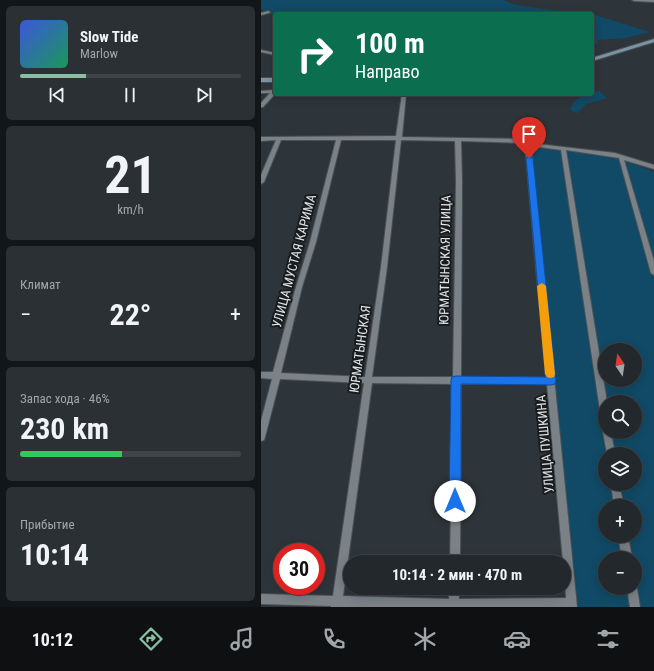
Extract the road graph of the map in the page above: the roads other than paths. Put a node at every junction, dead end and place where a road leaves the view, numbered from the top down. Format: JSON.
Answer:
{"nodes":[{"id":1,"x":634,"y":0,"type":"edge"},
{"id":2,"x":654,"y":1,"type":"edge"},
{"id":3,"x":268,"y":12,"type":"dead end"},
{"id":4,"x":261,"y":14,"type":"edge"},
{"id":5,"x":654,"y":40,"type":"edge"},
{"id":6,"x":261,"y":51,"type":"edge"},
{"id":7,"x":273,"y":54,"type":"edge"},
{"id":8,"x":594,"y":59,"type":"edge"},
{"id":9,"x":261,"y":80,"type":"edge"},
{"id":10,"x":273,"y":80,"type":"edge"},
{"id":11,"x":273,"y":91,"type":"edge"},
{"id":12,"x":261,"y":92,"type":"edge"},
{"id":13,"x":273,"y":92,"type":"edge"},
{"id":14,"x":404,"y":96,"type":"edge"},
{"id":15,"x":261,"y":106,"type":"edge"},
{"id":16,"x":339,"y":138,"type":"junction"},
{"id":17,"x":399,"y":138,"type":"junction"},
{"id":18,"x":261,"y":139,"type":"edge"},
{"id":19,"x":279,"y":139,"type":"junction"},
{"id":20,"x":458,"y":140,"type":"junction"},
{"id":21,"x":528,"y":144,"type":"junction"},
{"id":22,"x":563,"y":148,"type":"junction"},
{"id":23,"x":621,"y":157,"type":"junction"},
{"id":24,"x":654,"y":167,"type":"edge"},
{"id":25,"x":261,"y":182,"type":"edge"},
{"id":26,"x":654,"y":273,"type":"edge"},
{"id":27,"x":261,"y":375,"type":"edge"},
{"id":28,"x":276,"y":376,"type":"junction"},
{"id":29,"x":367,"y":380,"type":"junction"},
{"id":30,"x":456,"y":380,"type":"junction"},
{"id":31,"x":551,"y":381,"type":"junction"},
{"id":32,"x":602,"y":395,"type":"edge"},
{"id":33,"x":261,"y":437,"type":"edge"},
{"id":34,"x":455,"y":555,"type":"edge"},
{"id":35,"x":455,"y":595,"type":"edge"},
{"id":36,"x":633,"y":595,"type":"edge"},
{"id":37,"x":261,"y":599,"type":"edge"},
{"id":38,"x":336,"y":604,"type":"edge"},
{"id":39,"x":572,"y":605,"type":"edge"},
{"id":40,"x":454,"y":606,"type":"edge"},
{"id":41,"x":635,"y":607,"type":"edge"}],
"edges":[{"from":1,"to":2,"type":"street"},
{"from":3,"to":4,"type":"street"},
{"from":5,"to":8,"type":"street"},
{"from":6,"to":7,"type":"street"},
{"from":9,"to":10,"type":"street"},
{"from":11,"to":12,"type":"street"},
{"from":13,"to":15,"type":"street"},
{"from":14,"to":17,"type":"street","name":"ЮРМАТЫНСКАЯ"},
{"from":16,"to":17,"type":"street"},
{"from":16,"to":19,"type":"street"},
{"from":16,"to":28,"type":"street","name":"УЛИЦА МУСТАЯ КАРИМА"},
{"from":17,"to":20,"type":"street"},
{"from":17,"to":29,"type":"street","name":"ЮРМАТЫНСКАЯ"},
{"from":18,"to":19,"type":"street"},
{"from":19,"to":25,"type":"street"},
{"from":20,"to":21,"type":"street"},
{"from":20,"to":30,"type":"street","name":"ЮРМАТЫНСКАЯ УЛИЦА"},
{"from":21,"to":22,"type":"street"},
{"from":21,"to":31,"type":"street","name":"УЛИЦА ПУШКИНА"},
{"from":22,"to":23,"type":"street"},
{"from":22,"to":32,"type":"street"},
{"from":23,"to":24,"type":"street"},
{"from":23,"to":26,"type":"street"},
{"from":27,"to":28,"type":"street"},
{"from":28,"to":29,"type":"street"},
{"from":28,"to":33,"type":"street","name":"УЛИЦА МУСТАЯ КАРИМА"},
{"from":29,"to":30,"type":"street"},
{"from":29,"to":38,"type":"street","name":"ЮРМАТЫНСКАЯ"},
{"from":30,"to":31,"type":"street"},
{"from":30,"to":34,"type":"street","name":"ЮРМАТЫНСКАЯ УЛИЦА"},
{"from":31,"to":39,"type":"street","name":"УЛИЦА ПУШКИНА"},
{"from":35,"to":40,"type":"street"},
{"from":36,"to":41,"type":"street"},
{"from":37,"to":38,"type":"street"},
{"from":38,"to":40,"type":"street"},
{"from":39,"to":40,"type":"street"}]}
